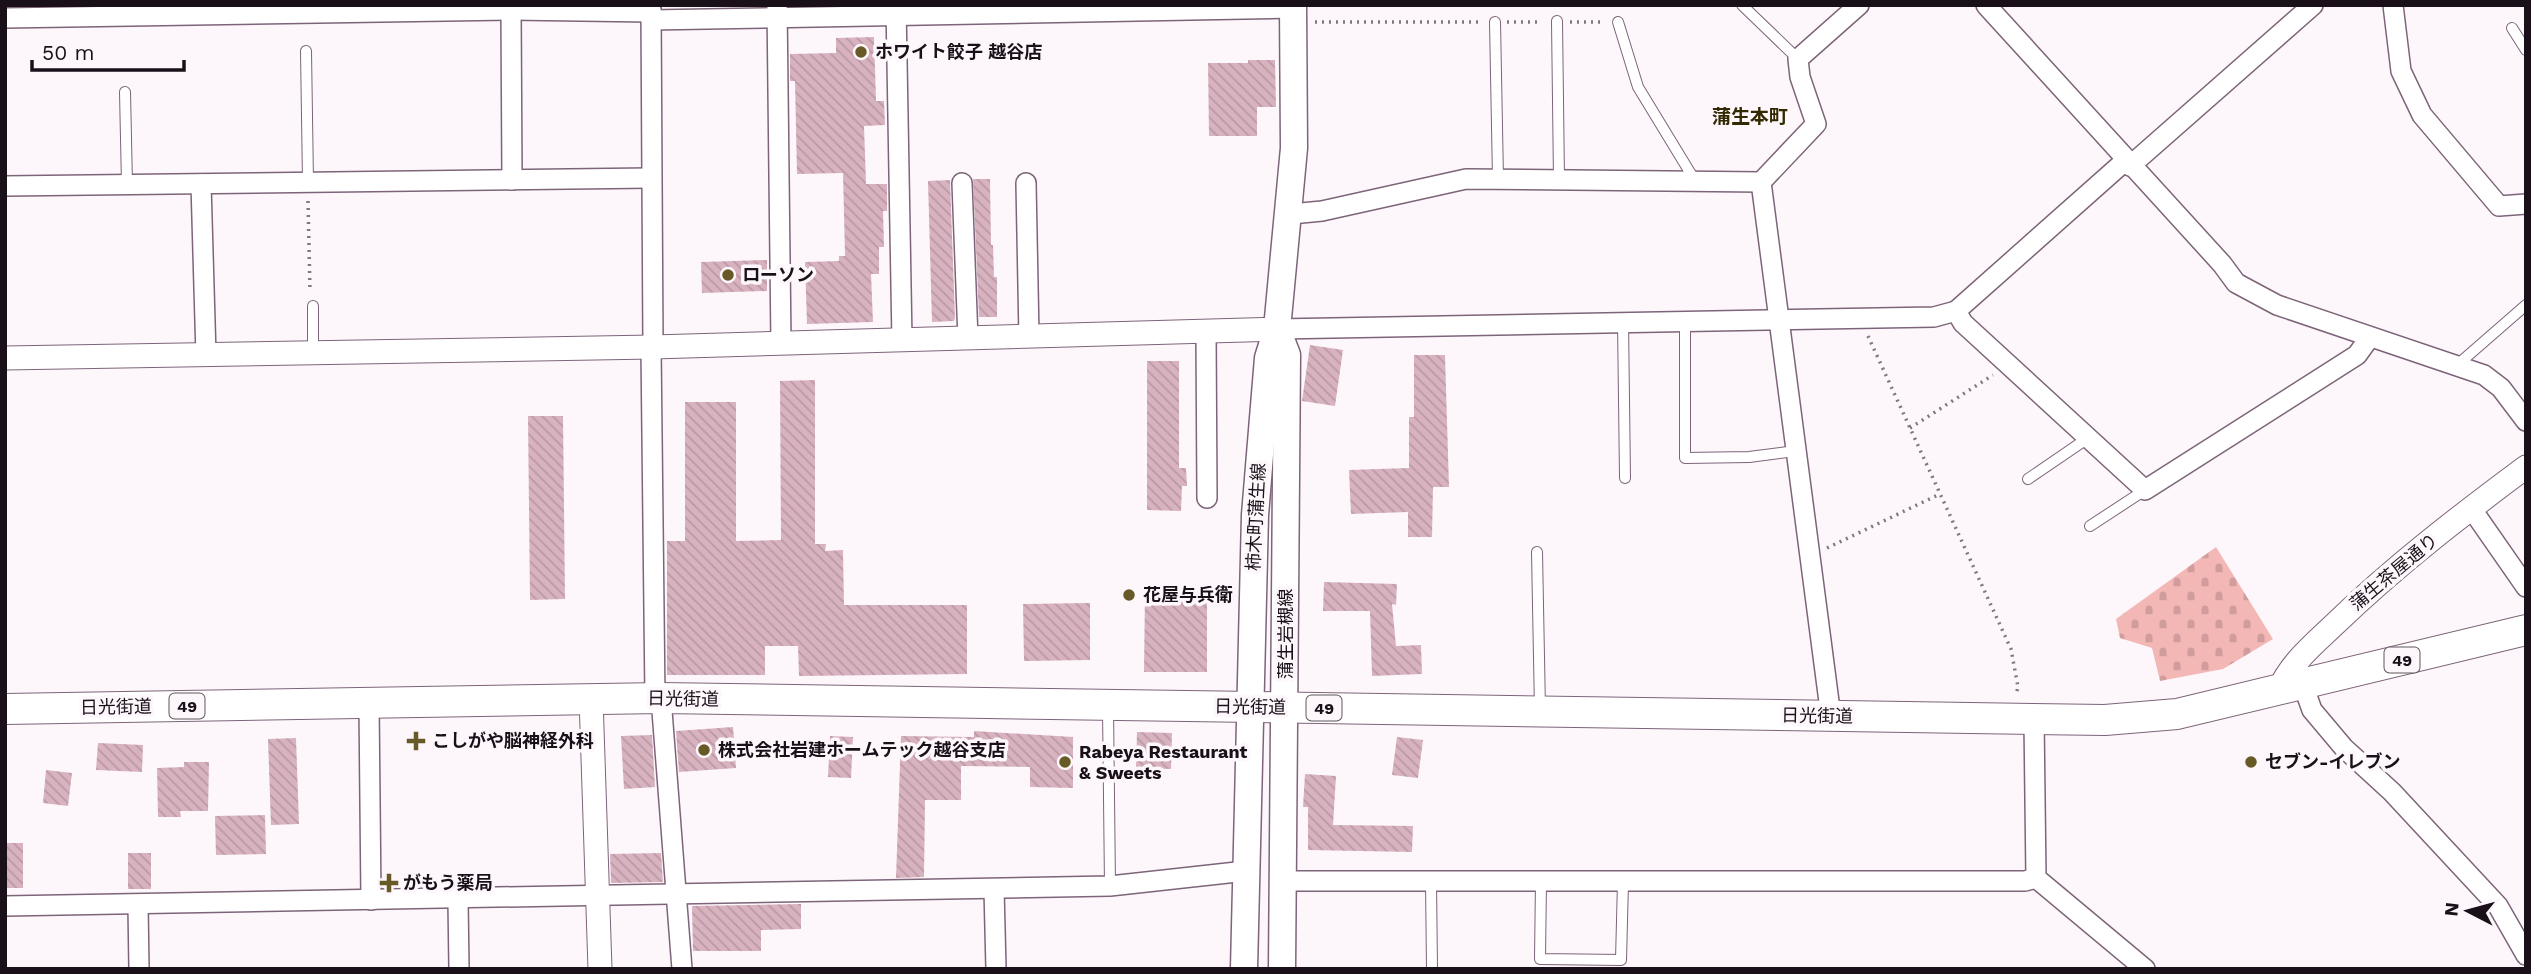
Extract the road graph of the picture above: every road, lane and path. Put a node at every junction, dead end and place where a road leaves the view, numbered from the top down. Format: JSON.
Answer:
{"nodes":[{"id":1,"x":1742,"y":5,"type":"edge"},
{"id":2,"x":1860,"y":5,"type":"edge"},
{"id":3,"x":1986,"y":5,"type":"edge"},
{"id":4,"x":2313,"y":5,"type":"edge"},
{"id":5,"x":2393,"y":5,"type":"edge"},
{"id":6,"x":498,"y":8,"type":"edge"},
{"id":7,"x":896,"y":10,"type":"edge"},
{"id":8,"x":651,"y":12,"type":"edge"},
{"id":9,"x":1298,"y":12,"type":"edge"},
{"id":10,"x":777,"y":13,"type":"edge"},
{"id":11,"x":5,"y":18,"type":"edge"},
{"id":12,"x":1495,"y":22,"type":"junction"},
{"id":13,"x":1557,"y":22,"type":"junction"},
{"id":14,"x":1618,"y":22,"type":"joint"},
{"id":15,"x":2512,"y":29,"type":"dead end"},
{"id":16,"x":2526,"y":50,"type":"edge"},
{"id":17,"x":306,"y":51,"type":"dead end"},
{"id":18,"x":1798,"y":59,"type":"junction"},
{"id":19,"x":125,"y":92,"type":"dead end"},
{"id":20,"x":2127,"y":164,"type":"junction"},
{"id":21,"x":651,"y":178,"type":"junction"},
{"id":22,"x":1498,"y":179,"type":"junction"},
{"id":23,"x":1694,"y":179,"type":"junction"},
{"id":24,"x":512,"y":180,"type":"junction"},
{"id":25,"x":1559,"y":180,"type":"junction"},
{"id":26,"x":1761,"y":181,"type":"junction"},
{"id":27,"x":308,"y":183,"type":"junction"},
{"id":28,"x":962,"y":183,"type":"dead end"},
{"id":29,"x":1026,"y":183,"type":"dead end"},
{"id":30,"x":201,"y":184,"type":"junction"},
{"id":31,"x":127,"y":185,"type":"junction"},
{"id":32,"x":5,"y":186,"type":"edge"},
{"id":33,"x":2526,"y":204,"type":"edge"},
{"id":34,"x":1291,"y":214,"type":"junction"},
{"id":35,"x":2526,"y":305,"type":"edge"},
{"id":36,"x":313,"y":306,"type":"joint"},
{"id":37,"x":1956,"y":311,"type":"junction"},
{"id":38,"x":1860,"y":317,"type":"junction"},
{"id":39,"x":1778,"y":318,"type":"junction"},
{"id":40,"x":1623,"y":320,"type":"junction"},
{"id":41,"x":1685,"y":320,"type":"junction"},
{"id":42,"x":1278,"y":329,"type":"junction"},
{"id":43,"x":1206,"y":332,"type":"junction"},
{"id":44,"x":1029,"y":337,"type":"junction"},
{"id":45,"x":2370,"y":337,"type":"junction"},
{"id":46,"x":968,"y":339,"type":"junction"},
{"id":47,"x":902,"y":341,"type":"junction"},
{"id":48,"x":781,"y":344,"type":"junction"},
{"id":49,"x":652,"y":347,"type":"junction"},
{"id":50,"x":313,"y":354,"type":"junction"},
{"id":51,"x":206,"y":356,"type":"junction"},
{"id":52,"x":5,"y":358,"type":"edge"},
{"id":53,"x":2009,"y":364,"type":"junction"},
{"id":54,"x":2456,"y":367,"type":"junction"},
{"id":55,"x":2526,"y":421,"type":"edge"},
{"id":56,"x":1909,"y":428,"type":"junction"},
{"id":57,"x":2088,"y":438,"type":"junction"},
{"id":58,"x":1795,"y":451,"type":"junction"},
{"id":59,"x":2526,"y":467,"type":"edge"},
{"id":60,"x":1625,"y":478,"type":"dead end"},
{"id":61,"x":2028,"y":479,"type":"dead end"},
{"id":62,"x":2145,"y":490,"type":"junction"},
{"id":63,"x":1940,"y":494,"type":"junction"},
{"id":64,"x":1208,"y":498,"type":"dead end"},
{"id":65,"x":2471,"y":508,"type":"junction"},
{"id":66,"x":2090,"y":526,"type":"dead end"},
{"id":67,"x":1537,"y":552,"type":"dead end"},
{"id":68,"x":1809,"y":557,"type":"junction"},
{"id":69,"x":2526,"y":587,"type":"edge"},
{"id":70,"x":2526,"y":630,"type":"edge"},
{"id":71,"x":2290,"y":688,"type":"junction"},
{"id":72,"x":591,"y":698,"type":"junction"},
{"id":73,"x":658,"y":699,"type":"junction"},
{"id":74,"x":369,"y":704,"type":"junction"},
{"id":75,"x":1108,"y":704,"type":"junction"},
{"id":76,"x":1250,"y":706,"type":"junction"},
{"id":77,"x":1286,"y":707,"type":"junction"},
{"id":78,"x":5,"y":709,"type":"edge"},
{"id":79,"x":1540,"y":710,"type":"junction"},
{"id":80,"x":1831,"y":717,"type":"junction"},
{"id":81,"x":2025,"y":719,"type":"junction"},
{"id":82,"x":1246,"y":871,"type":"junction"},
{"id":83,"x":2036,"y":878,"type":"junction"},
{"id":84,"x":1285,"y":881,"type":"junction"},
{"id":85,"x":1432,"y":881,"type":"junction"},
{"id":86,"x":1541,"y":881,"type":"junction"},
{"id":87,"x":1623,"y":882,"type":"junction"},
{"id":88,"x":1110,"y":886,"type":"junction"},
{"id":89,"x":994,"y":889,"type":"junction"},
{"id":90,"x":677,"y":893,"type":"junction"},
{"id":91,"x":597,"y":895,"type":"junction"},
{"id":92,"x":458,"y":900,"type":"junction"},
{"id":93,"x":371,"y":901,"type":"junction"},
{"id":94,"x":138,"y":905,"type":"junction"},
{"id":95,"x":5,"y":906,"type":"edge"},
{"id":96,"x":2526,"y":955,"type":"edge"},
{"id":97,"x":139,"y":969,"type":"edge"},
{"id":98,"x":459,"y":969,"type":"edge"},
{"id":99,"x":600,"y":969,"type":"edge"},
{"id":100,"x":682,"y":969,"type":"edge"},
{"id":101,"x":996,"y":969,"type":"edge"},
{"id":102,"x":1244,"y":969,"type":"edge"},
{"id":103,"x":1282,"y":969,"type":"edge"},
{"id":104,"x":1433,"y":969,"type":"edge"},
{"id":105,"x":2145,"y":969,"type":"edge"}],
"edges":[{"from":1,"to":18,"type":"lane"},
{"from":2,"to":18,"type":"street"},
{"from":3,"to":20,"type":"street"},
{"from":4,"to":20,"type":"street"},
{"from":5,"to":33,"type":"street"},
{"from":6,"to":8,"type":"street"},
{"from":6,"to":11,"type":"street"},
{"from":6,"to":24,"type":"street"},
{"from":7,"to":9,"type":"street"},
{"from":7,"to":10,"type":"street"},
{"from":7,"to":47,"type":"street"},
{"from":8,"to":10,"type":"street"},
{"from":8,"to":21,"type":"street"},
{"from":9,"to":12,"type":"path"},
{"from":9,"to":34,"type":"main road"},
{"from":10,"to":48,"type":"street"},
{"from":12,"to":13,"type":"path"},
{"from":12,"to":22,"type":"lane"},
{"from":13,"to":14,"type":"path"},
{"from":13,"to":25,"type":"lane"},
{"from":14,"to":23,"type":"lane"},
{"from":15,"to":16,"type":"lane"},
{"from":17,"to":27,"type":"lane"},
{"from":18,"to":26,"type":"street"},
{"from":19,"to":31,"type":"lane"},
{"from":20,"to":37,"type":"street"},
{"from":20,"to":45,"type":"street"},
{"from":21,"to":24,"type":"street"},
{"from":21,"to":49,"type":"street"},
{"from":22,"to":25,"type":"street"},
{"from":22,"to":34,"type":"street"},
{"from":23,"to":25,"type":"street"},
{"from":23,"to":26,"type":"street"},
{"from":24,"to":27,"type":"street"},
{"from":26,"to":39,"type":"street"},
{"from":27,"to":30,"type":"street"},
{"from":27,"to":36,"type":"path"},
{"from":28,"to":46,"type":"street"},
{"from":29,"to":44,"type":"street"},
{"from":30,"to":31,"type":"street"},
{"from":30,"to":51,"type":"street"},
{"from":31,"to":32,"type":"street"},
{"from":34,"to":42,"type":"main road","name":"蒲生岩槻線"},
{"from":35,"to":54,"type":"lane"},
{"from":36,"to":50,"type":"lane"},
{"from":37,"to":38,"type":"street"},
{"from":37,"to":53,"type":"street"},
{"from":38,"to":39,"type":"street"},
{"from":38,"to":56,"type":"path"},
{"from":39,"to":41,"type":"street"},
{"from":39,"to":58,"type":"street"},
{"from":40,"to":41,"type":"street"},
{"from":40,"to":42,"type":"street"},
{"from":40,"to":60,"type":"lane"},
{"from":41,"to":58,"type":"lane"},
{"from":42,"to":43,"type":"street"},
{"from":42,"to":76,"type":"main road","name":"柿木町蒲生線"},
{"from":42,"to":77,"type":"main road","name":"蒲生岩槻線"},
{"from":43,"to":44,"type":"street"},
{"from":43,"to":64,"type":"street"},
{"from":44,"to":46,"type":"street"},
{"from":45,"to":54,"type":"street"},
{"from":45,"to":62,"type":"street"},
{"from":46,"to":47,"type":"street"},
{"from":47,"to":48,"type":"street"},
{"from":48,"to":49,"type":"street"},
{"from":49,"to":50,"type":"street"},
{"from":49,"to":73,"type":"street"},
{"from":50,"to":51,"type":"street"},
{"from":51,"to":52,"type":"street"},
{"from":53,"to":56,"type":"path"},
{"from":53,"to":57,"type":"street"},
{"from":54,"to":55,"type":"street"},
{"from":56,"to":63,"type":"path"},
{"from":57,"to":61,"type":"lane"},
{"from":57,"to":62,"type":"street"},
{"from":58,"to":68,"type":"street"},
{"from":59,"to":65,"type":"street","name":"蒲生茶屋通り"},
{"from":62,"to":66,"type":"lane"},
{"from":63,"to":68,"type":"path"},
{"from":63,"to":81,"type":"path"},
{"from":65,"to":69,"type":"street"},
{"from":65,"to":71,"type":"street","name":"蒲生茶屋通り"},
{"from":67,"to":79,"type":"lane"},
{"from":68,"to":80,"type":"street"},
{"from":70,"to":71,"type":"main road","name":"日光街道","number":"49"},
{"from":71,"to":81,"type":"main road","name":"日光街道","number":"49"},
{"from":71,"to":96,"type":"street"},
{"from":72,"to":73,"type":"main road","name":"日光街道","number":"49"},
{"from":72,"to":74,"type":"main road","name":"日光街道","number":"49"},
{"from":72,"to":91,"type":"street"},
{"from":73,"to":75,"type":"main road","name":"日光街道","number":"49"},
{"from":73,"to":90,"type":"street"},
{"from":74,"to":78,"type":"main road","name":"日光街道","number":"49"},
{"from":74,"to":93,"type":"street"},
{"from":75,"to":76,"type":"main road","name":"日光街道","number":"49"},
{"from":75,"to":88,"type":"lane"},
{"from":76,"to":77,"type":"main road","name":"日光街道","number":"49"},
{"from":76,"to":82,"type":"main road"},
{"from":77,"to":79,"type":"main road","name":"日光街道","number":"49"},
{"from":77,"to":84,"type":"main road","name":"蒲生岩槻線"},
{"from":79,"to":80,"type":"main road","name":"日光街道","number":"49"},
{"from":80,"to":81,"type":"main road","name":"日光街道","number":"49"},
{"from":81,"to":83,"type":"street"},
{"from":82,"to":88,"type":"street"},
{"from":82,"to":102,"type":"main road"},
{"from":83,"to":87,"type":"street"},
{"from":83,"to":105,"type":"street"},
{"from":84,"to":85,"type":"street"},
{"from":84,"to":103,"type":"main road","name":"蒲生岩槻線"},
{"from":85,"to":86,"type":"street"},
{"from":85,"to":104,"type":"lane"},
{"from":86,"to":87,"type":"street"},
{"from":86,"to":87,"type":"lane"},
{"from":88,"to":89,"type":"street"},
{"from":89,"to":90,"type":"street"},
{"from":89,"to":101,"type":"street"},
{"from":90,"to":91,"type":"street"},
{"from":90,"to":100,"type":"street"},
{"from":91,"to":92,"type":"street"},
{"from":91,"to":99,"type":"street"},
{"from":92,"to":93,"type":"street"},
{"from":92,"to":98,"type":"street"},
{"from":93,"to":94,"type":"street"},
{"from":94,"to":95,"type":"street"},
{"from":94,"to":97,"type":"street"}]}
